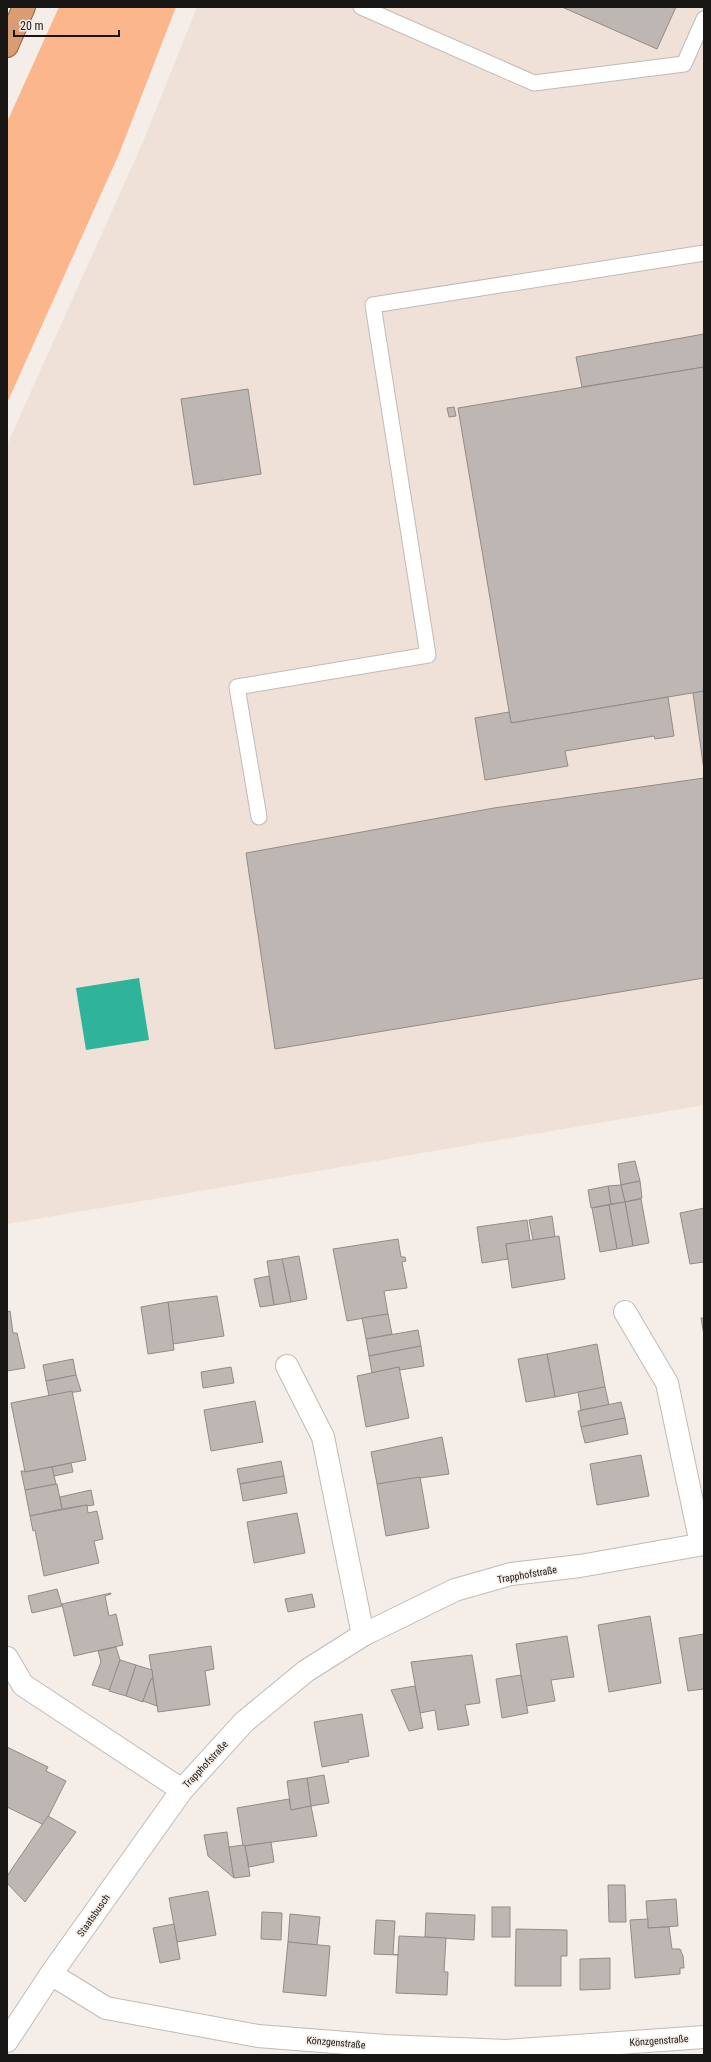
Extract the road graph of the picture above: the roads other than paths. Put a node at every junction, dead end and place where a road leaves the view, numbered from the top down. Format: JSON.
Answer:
{"nodes":[{"id":1,"x":24,"y":7,"type":"edge"},
{"id":2,"x":361,"y":7,"type":"edge"},
{"id":3,"x":704,"y":19,"type":"edge"},
{"id":4,"x":7,"y":46,"type":"edge"},
{"id":5,"x":704,"y":253,"type":"edge"},
{"id":6,"x":259,"y":817,"type":"dead end"},
{"id":7,"x":625,"y":1312,"type":"dead end"},
{"id":8,"x":288,"y":1366,"type":"dead end"},
{"id":9,"x":702,"y":1544,"type":"edge"},
{"id":10,"x":363,"y":1635,"type":"junction"},
{"id":11,"x":7,"y":1661,"type":"edge"},
{"id":12,"x":182,"y":1790,"type":"junction"},
{"id":13,"x":51,"y":1974,"type":"junction"},
{"id":14,"x":704,"y":2037,"type":"edge"},
{"id":15,"x":7,"y":2041,"type":"edge"}],
"edges":[{"from":1,"to":4,"type":"highway"},
{"from":2,"to":3,"type":"lane"},
{"from":5,"to":6,"type":"lane"},
{"from":7,"to":9,"type":"street","name":"Trapphofstraße"},
{"from":8,"to":10,"type":"street"},
{"from":9,"to":10,"type":"street","name":"Trapphofstraße"},
{"from":10,"to":12,"type":"street","name":"Trapphofstraße"},
{"from":11,"to":12,"type":"street","name":"Trapphofstraße"},
{"from":12,"to":13,"type":"street","name":"Staatsbusch"},
{"from":13,"to":14,"type":"street","name":"Könzgenstraße"},
{"from":13,"to":15,"type":"street","name":"Staatsbusch"}]}
